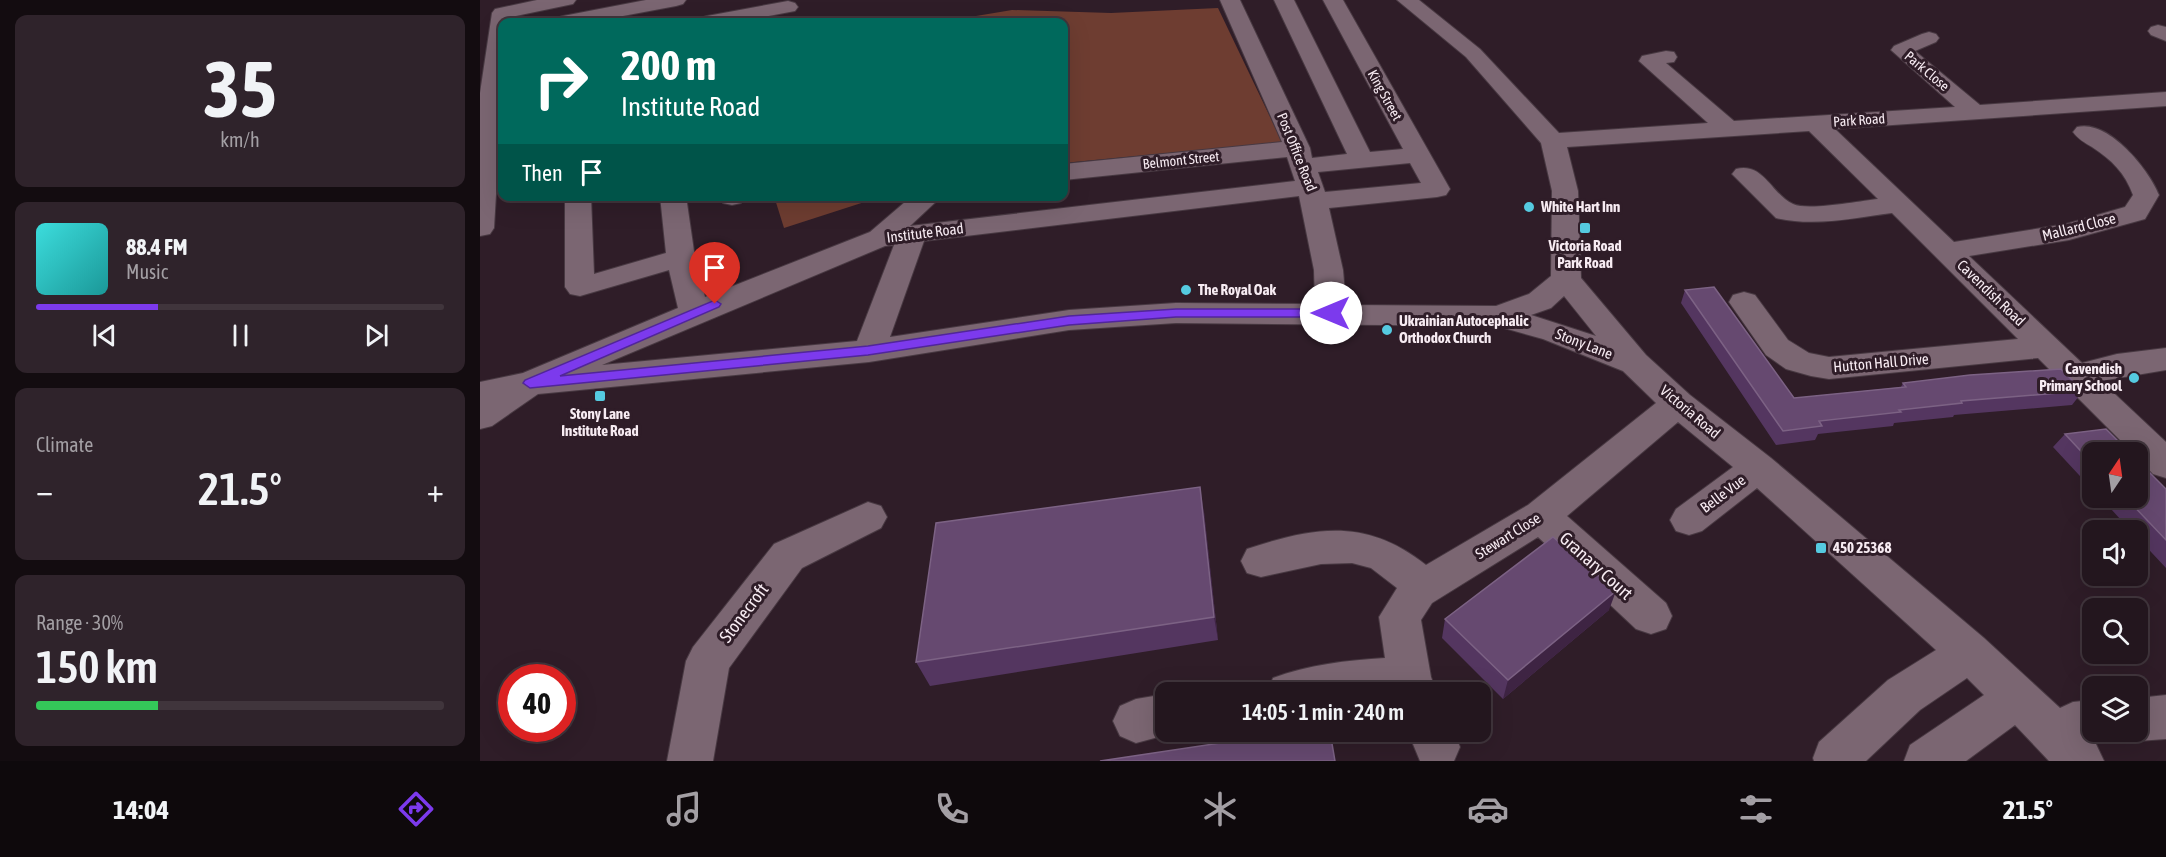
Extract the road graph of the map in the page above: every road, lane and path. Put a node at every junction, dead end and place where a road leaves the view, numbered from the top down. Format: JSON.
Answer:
{"nodes":[{"id":1,"x":566,"y":0,"type":"edge"},
{"id":2,"x":676,"y":0,"type":"edge"},
{"id":3,"x":717,"y":0,"type":"edge"},
{"id":4,"x":1230,"y":0,"type":"edge"},
{"id":5,"x":1284,"y":0,"type":"edge"},
{"id":6,"x":1333,"y":0,"type":"edge"},
{"id":7,"x":1407,"y":0,"type":"edge"},
{"id":8,"x":790,"y":6,"type":"edge"},
{"id":9,"x":646,"y":15,"type":"edge"},
{"id":10,"x":524,"y":18,"type":"edge"},
{"id":11,"x":614,"y":18,"type":"edge"},
{"id":12,"x":719,"y":18,"type":"edge"},
{"id":13,"x":737,"y":18,"type":"edge"},
{"id":14,"x":496,"y":30,"type":"edge"},
{"id":15,"x":1929,"y":38,"type":"dead end"},
{"id":16,"x":1666,"y":57,"type":"dead end"},
{"id":17,"x":493,"y":64,"type":"edge"},
{"id":18,"x":2166,"y":99,"type":"edge"},
{"id":19,"x":491,"y":102,"type":"edge"},
{"id":20,"x":1975,"y":112,"type":"junction"},
{"id":21,"x":1815,"y":123,"type":"junction"},
{"id":22,"x":1729,"y":129,"type":"junction"},
{"id":23,"x":2085,"y":132,"type":"dead end"},
{"id":24,"x":1553,"y":141,"type":"junction"},
{"id":25,"x":490,"y":145,"type":"edge"},
{"id":26,"x":1418,"y":155,"type":"junction"},
{"id":27,"x":1362,"y":160,"type":"junction"},
{"id":28,"x":1149,"y":163,"type":"junction"},
{"id":29,"x":1068,"y":172,"type":"edge"},
{"id":30,"x":1745,"y":174,"type":"dead end"},
{"id":31,"x":1307,"y":176,"type":"junction"},
{"id":32,"x":1437,"y":189,"type":"joint"},
{"id":33,"x":488,"y":194,"type":"edge"},
{"id":34,"x":578,"y":201,"type":"edge"},
{"id":35,"x":674,"y":201,"type":"edge"},
{"id":36,"x":923,"y":201,"type":"edge"},
{"id":37,"x":1900,"y":204,"type":"junction"},
{"id":38,"x":1155,"y":205,"type":"junction"},
{"id":39,"x":480,"y":228,"type":"edge"},
{"id":40,"x":912,"y":235,"type":"junction"},
{"id":41,"x":880,"y":238,"type":"junction"},
{"id":42,"x":1949,"y":251,"type":"junction"},
{"id":43,"x":681,"y":258,"type":"junction"},
{"id":44,"x":1566,"y":279,"type":"junction"},
{"id":45,"x":1744,"y":302,"type":"dead end"},
{"id":46,"x":694,"y":313,"type":"junction"},
{"id":47,"x":1331,"y":313,"type":"junction"},
{"id":48,"x":1498,"y":316,"type":"junction"},
{"id":49,"x":2046,"y":347,"type":"junction"},
{"id":50,"x":868,"y":351,"type":"junction"},
{"id":51,"x":2166,"y":359,"type":"edge"},
{"id":52,"x":1635,"y":363,"type":"junction"},
{"id":53,"x":2076,"y":376,"type":"junction"},
{"id":54,"x":530,"y":383,"type":"junction"},
{"id":55,"x":480,"y":394,"type":"edge"},
{"id":56,"x":1678,"y":404,"type":"junction"},
{"id":57,"x":480,"y":417,"type":"edge"},
{"id":58,"x":2166,"y":464,"type":"edge"},
{"id":59,"x":1758,"y":468,"type":"junction"},
{"id":60,"x":1541,"y":516,"type":"junction"},
{"id":61,"x":868,"y":517,"type":"dead end"},
{"id":62,"x":1689,"y":520,"type":"dead end"},
{"id":63,"x":1261,"y":561,"type":"dead end"},
{"id":64,"x":1418,"y":591,"type":"junction"},
{"id":65,"x":1652,"y":616,"type":"dead end"},
{"id":66,"x":1969,"y":652,"type":"junction"},
{"id":67,"x":1350,"y":682,"type":"edge"},
{"id":68,"x":1390,"y":682,"type":"edge"},
{"id":69,"x":1411,"y":682,"type":"edge"},
{"id":70,"x":2018,"y":697,"type":"junction"},
{"id":71,"x":2166,"y":717,"type":"edge"},
{"id":72,"x":2148,"y":718,"type":"edge"},
{"id":73,"x":2076,"y":739,"type":"edge"},
{"id":74,"x":1836,"y":758,"type":"dead end"},
{"id":75,"x":690,"y":761,"type":"edge"},
{"id":76,"x":1927,"y":761,"type":"edge"}],
"edges":[{"from":1,"to":10,"type":"street"},
{"from":2,"to":9,"type":"street"},
{"from":3,"to":12,"type":"street"},
{"from":4,"to":31,"type":"street","name":"Post Office Road"},
{"from":5,"to":27,"type":"street"},
{"from":6,"to":26,"type":"street","name":"King Street"},
{"from":7,"to":24,"type":"street"},
{"from":8,"to":13,"type":"street"},
{"from":9,"to":11,"type":"street"},
{"from":14,"to":17,"type":"street"},
{"from":15,"to":20,"type":"street","name":"Park Close"},
{"from":16,"to":22,"type":"street"},
{"from":17,"to":19,"type":"street"},
{"from":18,"to":20,"type":"street","name":"Park Road"},
{"from":19,"to":25,"type":"street"},
{"from":20,"to":21,"type":"street","name":"Park Road"},
{"from":21,"to":22,"type":"street","name":"Park Road"},
{"from":21,"to":37,"type":"street","name":"Cavendish Road"},
{"from":22,"to":24,"type":"street","name":"Park Road"},
{"from":23,"to":42,"type":"street","name":"Mallard Close"},
{"from":24,"to":44,"type":"street"},
{"from":25,"to":33,"type":"street"},
{"from":26,"to":27,"type":"street"},
{"from":26,"to":32,"type":"street","name":"King Street"},
{"from":27,"to":31,"type":"street"},
{"from":28,"to":29,"type":"street","name":"Belmont Street"},
{"from":28,"to":31,"type":"street","name":"Belmont Street"},
{"from":28,"to":38,"type":"street"},
{"from":30,"to":37,"type":"street"},
{"from":31,"to":32,"type":"street","name":"Institute Road"},
{"from":31,"to":38,"type":"street","name":"Institute Road"},
{"from":31,"to":47,"type":"street","name":"Post Office Road"},
{"from":33,"to":39,"type":"street"},
{"from":34,"to":43,"type":"street"},
{"from":35,"to":43,"type":"street"},
{"from":36,"to":41,"type":"street"},
{"from":37,"to":42,"type":"street","name":"Cavendish Road"},
{"from":38,"to":40,"type":"street","name":"Institute Road"},
{"from":40,"to":41,"type":"street","name":"Institute Road"},
{"from":40,"to":50,"type":"street"},
{"from":41,"to":46,"type":"street","name":"Institute Road"},
{"from":42,"to":49,"type":"street","name":"Cavendish Road"},
{"from":43,"to":46,"type":"street"},
{"from":44,"to":48,"type":"street","name":"Stony Lane"},
{"from":44,"to":52,"type":"street","name":"Victoria Road"},
{"from":45,"to":49,"type":"street","name":"Hutton Hall Drive"},
{"from":46,"to":54,"type":"street","name":"Institute Road"},
{"from":47,"to":48,"type":"street","name":"Stony Lane"},
{"from":47,"to":50,"type":"street","name":"Stony Lane"},
{"from":48,"to":52,"type":"street","name":"Stony Lane"},
{"from":49,"to":53,"type":"street","name":"Cavendish Road"},
{"from":50,"to":54,"type":"street","name":"Stony Lane"},
{"from":51,"to":53,"type":"street"},
{"from":52,"to":56,"type":"street","name":"Victoria Road"},
{"from":53,"to":58,"type":"street","name":"Cavendish Road"},
{"from":54,"to":55,"type":"street","name":"Stony Lane"},
{"from":54,"to":57,"type":"street"},
{"from":56,"to":59,"type":"street","name":"Victoria Road"},
{"from":56,"to":60,"type":"street","name":"Stewart Close"},
{"from":59,"to":62,"type":"street","name":"Belle Vue"},
{"from":59,"to":66,"type":"street","name":"Victoria Road"},
{"from":60,"to":64,"type":"street","name":"Stewart Close"},
{"from":60,"to":65,"type":"street","name":"Granary Court"},
{"from":61,"to":75,"type":"street","name":"Stonecroft"},
{"from":63,"to":64,"type":"street"},
{"from":64,"to":69,"type":"street","name":"Stewart Close"},
{"from":66,"to":70,"type":"street","name":"Victoria Road"},
{"from":66,"to":74,"type":"street"},
{"from":67,"to":68,"type":"street"},
{"from":70,"to":73,"type":"street","name":"Victoria Road"},
{"from":70,"to":76,"type":"street"},
{"from":71,"to":72,"type":"street"}]}
